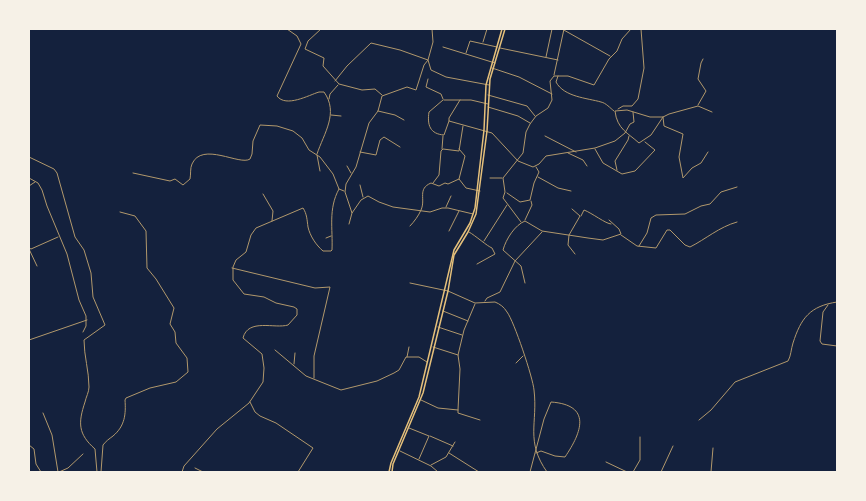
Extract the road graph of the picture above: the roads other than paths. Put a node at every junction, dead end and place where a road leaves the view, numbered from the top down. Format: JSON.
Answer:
{"nodes":[{"id":1,"x":287,"y":29,"type":"edge"},
{"id":2,"x":321,"y":29,"type":"edge"},
{"id":3,"x":432,"y":29,"type":"edge"},
{"id":4,"x":487,"y":29,"type":"edge"},
{"id":5,"x":504,"y":29,"type":"edge"},
{"id":6,"x":552,"y":29,"type":"edge"},
{"id":7,"x":562,"y":29,"type":"edge"},
{"id":8,"x":631,"y":29,"type":"edge"},
{"id":9,"x":641,"y":29,"type":"edge"},
{"id":10,"x":564,"y":30,"type":"edge"},
{"id":11,"x":483,"y":42,"type":"junction"},
{"id":12,"x":443,"y":47,"type":"dead end"},
{"id":13,"x":497,"y":47,"type":"junction"},
{"id":14,"x":466,"y":53,"type":"junction"},
{"id":15,"x":610,"y":56,"type":"junction"},
{"id":16,"x":546,"y":57,"type":"junction"},
{"id":17,"x":703,"y":59,"type":"dead end"},
{"id":18,"x":428,"y":60,"type":"junction"},
{"id":19,"x":558,"y":60,"type":"junction"},
{"id":20,"x":494,"y":63,"type":"junction"},
{"id":21,"x":492,"y":68,"type":"junction"},
{"id":22,"x":554,"y":76,"type":"junction"},
{"id":23,"x":558,"y":76,"type":"junction"},
{"id":24,"x":428,"y":79,"type":"dead end"},
{"id":25,"x":335,"y":81,"type":"junction"},
{"id":26,"x":339,"y":84,"type":"junction"},
{"id":27,"x":486,"y":85,"type":"junction"},
{"id":28,"x":489,"y":85,"type":"junction"},
{"id":29,"x":552,"y":94,"type":"junction"},
{"id":30,"x":488,"y":95,"type":"junction"},
{"id":31,"x":382,"y":96,"type":"junction"},
{"id":32,"x":329,"y":99,"type":"junction"},
{"id":33,"x":443,"y":100,"type":"junction"},
{"id":34,"x":460,"y":100,"type":"junction"},
{"id":35,"x":487,"y":103,"type":"junction"},
{"id":36,"x":698,"y":106,"type":"junction"},
{"id":37,"x":488,"y":107,"type":"junction"},
{"id":38,"x":617,"y":110,"type":"junction"},
{"id":39,"x":378,"y":111,"type":"junction"},
{"id":40,"x":615,"y":111,"type":"junction"},
{"id":41,"x":633,"y":112,"type":"junction"},
{"id":42,"x":712,"y":112,"type":"dead end"},
{"id":43,"x":331,"y":115,"type":"junction"},
{"id":44,"x":341,"y":116,"type":"dead end"},
{"id":45,"x":536,"y":116,"type":"junction"},
{"id":46,"x":664,"y":117,"type":"junction"},
{"id":47,"x":404,"y":120,"type":"dead end"},
{"id":48,"x":449,"y":121,"type":"junction"},
{"id":49,"x":530,"y":124,"type":"junction"},
{"id":50,"x":463,"y":126,"type":"junction"},
{"id":51,"x":484,"y":130,"type":"junction"},
{"id":52,"x":487,"y":131,"type":"junction"},
{"id":53,"x":625,"y":133,"type":"junction"},
{"id":54,"x":442,"y":135,"type":"junction"},
{"id":55,"x":629,"y":135,"type":"junction"},
{"id":56,"x":545,"y":136,"type":"dead end"},
{"id":57,"x":644,"y":141,"type":"junction"},
{"id":58,"x":400,"y":146,"type":"dead end"},
{"id":59,"x":595,"y":148,"type":"junction"},
{"id":60,"x":442,"y":149,"type":"junction"},
{"id":61,"x":460,"y":149,"type":"junction"},
{"id":62,"x":361,"y":152,"type":"junction"},
{"id":63,"x":577,"y":152,"type":"junction"},
{"id":64,"x":708,"y":152,"type":"dead end"},
{"id":65,"x":567,"y":153,"type":"junction"},
{"id":66,"x":317,"y":155,"type":"junction"},
{"id":67,"x":29,"y":157,"type":"edge"},
{"id":68,"x":518,"y":161,"type":"junction"},
{"id":69,"x":347,"y":166,"type":"dead end"},
{"id":70,"x":536,"y":166,"type":"junction"},
{"id":71,"x":587,"y":166,"type":"dead end"},
{"id":72,"x":320,"y":171,"type":"dead end"},
{"id":73,"x":617,"y":171,"type":"junction"},
{"id":74,"x":133,"y":173,"type":"dead end"},
{"id":75,"x":352,"y":174,"type":"junction"},
{"id":76,"x":538,"y":177,"type":"junction"},
{"id":77,"x":29,"y":178,"type":"edge"},
{"id":78,"x":490,"y":178,"type":"dead end"},
{"id":79,"x":503,"y":178,"type":"junction"},
{"id":80,"x":459,"y":179,"type":"junction"},
{"id":81,"x":35,"y":182,"type":"junction"},
{"id":82,"x":433,"y":184,"type":"junction"},
{"id":83,"x":360,"y":185,"type":"dead end"},
{"id":84,"x":29,"y":186,"type":"edge"},
{"id":85,"x":737,"y":188,"type":"dead end"},
{"id":86,"x":339,"y":189,"type":"junction"},
{"id":87,"x":477,"y":191,"type":"junction"},
{"id":88,"x":480,"y":191,"type":"junction"},
{"id":89,"x":571,"y":191,"type":"dead end"},
{"id":90,"x":345,"y":192,"type":"junction"},
{"id":91,"x":505,"y":192,"type":"junction"},
{"id":92,"x":263,"y":194,"type":"dead end"},
{"id":93,"x":452,"y":196,"type":"dead end"},
{"id":94,"x":364,"y":197,"type":"junction"},
{"id":95,"x":530,"y":200,"type":"junction"},
{"id":96,"x":507,"y":204,"type":"junction"},
{"id":97,"x":446,"y":208,"type":"junction"},
{"id":98,"x":572,"y":209,"type":"dead end"},
{"id":99,"x":421,"y":210,"type":"junction"},
{"id":100,"x":459,"y":210,"type":"junction"},
{"id":101,"x":120,"y":212,"type":"dead end"},
{"id":102,"x":352,"y":213,"type":"junction"},
{"id":103,"x":475,"y":214,"type":"junction"},
{"id":104,"x":580,"y":216,"type":"junction"},
{"id":105,"x":609,"y":220,"type":"dead end"},
{"id":106,"x":525,"y":221,"type":"junction"},
{"id":107,"x":272,"y":222,"type":"junction"},
{"id":108,"x":521,"y":222,"type":"junction"},
{"id":109,"x":737,"y":222,"type":"dead end"},
{"id":110,"x":349,"y":224,"type":"dead end"},
{"id":111,"x":612,"y":224,"type":"junction"},
{"id":112,"x":410,"y":226,"type":"dead end"},
{"id":113,"x":449,"y":231,"type":"dead end"},
{"id":114,"x":542,"y":231,"type":"junction"},
{"id":115,"x":468,"y":232,"type":"junction"},
{"id":116,"x":621,"y":234,"type":"junction"},
{"id":117,"x":569,"y":235,"type":"junction"},
{"id":118,"x":331,"y":236,"type":"junction"},
{"id":119,"x":58,"y":237,"type":"junction"},
{"id":120,"x":326,"y":238,"type":"dead end"},
{"id":121,"x":484,"y":242,"type":"junction"},
{"id":122,"x":639,"y":247,"type":"junction"},
{"id":123,"x":29,"y":248,"type":"edge"},
{"id":124,"x":575,"y":254,"type":"dead end"},
{"id":125,"x":515,"y":261,"type":"junction"},
{"id":126,"x":478,"y":264,"type":"dead end"},
{"id":127,"x":37,"y":266,"type":"dead end"},
{"id":128,"x":232,"y":268,"type":"junction"},
{"id":129,"x":410,"y":283,"type":"dead end"},
{"id":130,"x":525,"y":284,"type":"dead end"},
{"id":131,"x":424,"y":287,"type":"junction"},
{"id":132,"x":426,"y":290,"type":"dead end"},
{"id":133,"x":447,"y":290,"type":"junction"},
{"id":134,"x":485,"y":301,"type":"junction"},
{"id":135,"x":837,"y":302,"type":"edge"},
{"id":136,"x":475,"y":303,"type":"junction"},
{"id":137,"x":829,"y":304,"type":"junction"},
{"id":138,"x":443,"y":311,"type":"junction"},
{"id":139,"x":87,"y":320,"type":"junction"},
{"id":140,"x":468,"y":321,"type":"junction"},
{"id":141,"x":438,"y":327,"type":"junction"},
{"id":142,"x":83,"y":332,"type":"dead end"},
{"id":143,"x":462,"y":335,"type":"junction"},
{"id":144,"x":29,"y":340,"type":"edge"},
{"id":145,"x":409,"y":346,"type":"dead end"},
{"id":146,"x":837,"y":346,"type":"edge"},
{"id":147,"x":433,"y":347,"type":"junction"},
{"id":148,"x":275,"y":350,"type":"dead end"},
{"id":149,"x":295,"y":353,"type":"dead end"},
{"id":150,"x":458,"y":355,"type":"junction"},
{"id":151,"x":524,"y":356,"type":"junction"},
{"id":152,"x":406,"y":357,"type":"junction"},
{"id":153,"x":428,"y":362,"type":"junction"},
{"id":154,"x":516,"y":363,"type":"dead end"},
{"id":155,"x":294,"y":365,"type":"junction"},
{"id":156,"x":314,"y":378,"type":"junction"},
{"id":157,"x":421,"y":400,"type":"junction"},
{"id":158,"x":250,"y":402,"type":"junction"},
{"id":159,"x":458,"y":410,"type":"junction"},
{"id":160,"x":43,"y":413,"type":"dead end"},
{"id":161,"x":480,"y":420,"type":"dead end"},
{"id":162,"x":699,"y":420,"type":"dead end"},
{"id":163,"x":410,"y":428,"type":"junction"},
{"id":164,"x":429,"y":436,"type":"junction"},
{"id":165,"x":640,"y":437,"type":"dead end"},
{"id":166,"x":455,"y":442,"type":"dead end"},
{"id":167,"x":29,"y":445,"type":"edge"},
{"id":168,"x":453,"y":446,"type":"junction"},
{"id":169,"x":673,"y":446,"type":"dead end"},
{"id":170,"x":713,"y":448,"type":"dead end"},
{"id":171,"x":399,"y":451,"type":"junction"},
{"id":172,"x":449,"y":453,"type":"junction"},
{"id":173,"x":536,"y":453,"type":"junction"},
{"id":174,"x":83,"y":454,"type":"dead end"},
{"id":175,"x":419,"y":459,"type":"junction"},
{"id":176,"x":606,"y":462,"type":"dead end"},
{"id":177,"x":431,"y":466,"type":"junction"},
{"id":178,"x":195,"y":468,"type":"dead end"},
{"id":179,"x":41,"y":472,"type":"edge"},
{"id":180,"x":58,"y":472,"type":"edge"},
{"id":181,"x":97,"y":472,"type":"edge"},
{"id":182,"x":101,"y":472,"type":"edge"},
{"id":183,"x":182,"y":472,"type":"edge"},
{"id":184,"x":203,"y":472,"type":"edge"},
{"id":185,"x":298,"y":472,"type":"edge"},
{"id":186,"x":391,"y":472,"type":"edge"},
{"id":187,"x":438,"y":472,"type":"edge"},
{"id":188,"x":479,"y":472,"type":"edge"},
{"id":189,"x":530,"y":472,"type":"edge"},
{"id":190,"x":547,"y":472,"type":"edge"},
{"id":191,"x":626,"y":472,"type":"edge"},
{"id":192,"x":633,"y":472,"type":"edge"},
{"id":193,"x":661,"y":472,"type":"edge"},
{"id":194,"x":710,"y":472,"type":"edge"}],
"edges":[{"from":1,"to":32,"type":"street"},
{"from":2,"to":25,"type":"street"},
{"from":3,"to":18,"type":"street"},
{"from":4,"to":11,"type":"street"},
{"from":5,"to":13,"type":"highway"},
{"from":6,"to":16,"type":"street"},
{"from":7,"to":10,"type":"street"},
{"from":8,"to":15,"type":"street"},
{"from":9,"to":38,"type":"street"},
{"from":10,"to":15,"type":"street"},
{"from":10,"to":19,"type":"street"},
{"from":11,"to":13,"type":"street"},
{"from":11,"to":14,"type":"street"},
{"from":12,"to":14,"type":"street"},
{"from":13,"to":16,"type":"street"},
{"from":13,"to":20,"type":"highway"},
{"from":14,"to":20,"type":"street"},
{"from":15,"to":23,"type":"street"},
{"from":16,"to":19,"type":"street"},
{"from":17,"to":36,"type":"street"},
{"from":18,"to":25,"type":"street"},
{"from":18,"to":27,"type":"street"},
{"from":18,"to":31,"type":"street"},
{"from":19,"to":22,"type":"street"},
{"from":20,"to":21,"type":"highway"},
{"from":20,"to":27,"type":"highway"},
{"from":21,"to":28,"type":"highway"},
{"from":21,"to":29,"type":"street"},
{"from":22,"to":23,"type":"street"},
{"from":22,"to":29,"type":"street"},
{"from":23,"to":40,"type":"street"},
{"from":24,"to":33,"type":"street"},
{"from":25,"to":26,"type":"street"},
{"from":26,"to":31,"type":"street"},
{"from":26,"to":32,"type":"street"},
{"from":27,"to":28,"type":"street"},
{"from":27,"to":35,"type":"highway"},
{"from":28,"to":30,"type":"highway"},
{"from":29,"to":45,"type":"street"},
{"from":30,"to":35,"type":"highway"},
{"from":30,"to":45,"type":"street"},
{"from":31,"to":39,"type":"street"},
{"from":32,"to":43,"type":"street"},
{"from":33,"to":34,"type":"street"},
{"from":33,"to":54,"type":"street"},
{"from":34,"to":35,"type":"street"},
{"from":34,"to":48,"type":"street"},
{"from":35,"to":37,"type":"highway"},
{"from":35,"to":51,"type":"highway"},
{"from":36,"to":42,"type":"street"},
{"from":36,"to":46,"type":"street"},
{"from":37,"to":49,"type":"street"},
{"from":37,"to":52,"type":"highway"},
{"from":38,"to":40,"type":"street"},
{"from":38,"to":41,"type":"street"},
{"from":39,"to":47,"type":"street"},
{"from":39,"to":62,"type":"street"},
{"from":40,"to":53,"type":"street"},
{"from":41,"to":46,"type":"street"},
{"from":41,"to":53,"type":"street"},
{"from":43,"to":44,"type":"street"},
{"from":43,"to":66,"type":"street"},
{"from":45,"to":49,"type":"street"},
{"from":46,"to":57,"type":"street"},
{"from":46,"to":64,"type":"street"},
{"from":48,"to":50,"type":"street"},
{"from":48,"to":54,"type":"street"},
{"from":49,"to":68,"type":"street"},
{"from":50,"to":51,"type":"street"},
{"from":50,"to":61,"type":"street"},
{"from":51,"to":52,"type":"street"},
{"from":51,"to":87,"type":"highway"},
{"from":52,"to":68,"type":"street"},
{"from":52,"to":88,"type":"highway"},
{"from":53,"to":55,"type":"street"},
{"from":53,"to":59,"type":"street"},
{"from":54,"to":60,"type":"street"},
{"from":55,"to":57,"type":"street"},
{"from":55,"to":73,"type":"street"},
{"from":56,"to":63,"type":"street"},
{"from":57,"to":73,"type":"street"},
{"from":58,"to":62,"type":"street"},
{"from":59,"to":63,"type":"street"},
{"from":59,"to":73,"type":"street"},
{"from":60,"to":61,"type":"street"},
{"from":60,"to":82,"type":"street"},
{"from":61,"to":80,"type":"street"},
{"from":62,"to":75,"type":"street"},
{"from":63,"to":65,"type":"street"},
{"from":65,"to":70,"type":"street"},
{"from":65,"to":71,"type":"street"},
{"from":66,"to":72,"type":"street"},
{"from":66,"to":74,"type":"street"},
{"from":66,"to":86,"type":"street"},
{"from":67,"to":181,"type":"street"},
{"from":68,"to":70,"type":"street"},
{"from":68,"to":79,"type":"street"},
{"from":69,"to":75,"type":"street"},
{"from":70,"to":76,"type":"street"},
{"from":75,"to":90,"type":"street"},
{"from":76,"to":89,"type":"street"},
{"from":76,"to":95,"type":"street"},
{"from":77,"to":81,"type":"street"},
{"from":78,"to":79,"type":"street"},
{"from":79,"to":91,"type":"street"},
{"from":80,"to":82,"type":"street"},
{"from":80,"to":87,"type":"street"},
{"from":81,"to":84,"type":"street"},
{"from":81,"to":119,"type":"street"},
{"from":82,"to":99,"type":"street"},
{"from":83,"to":94,"type":"street"},
{"from":85,"to":122,"type":"street"},
{"from":86,"to":90,"type":"street"},
{"from":86,"to":118,"type":"street"},
{"from":87,"to":88,"type":"street"},
{"from":87,"to":103,"type":"highway"},
{"from":88,"to":103,"type":"highway"},
{"from":90,"to":102,"type":"street"},
{"from":91,"to":95,"type":"street"},
{"from":91,"to":96,"type":"street"},
{"from":92,"to":107,"type":"street"},
{"from":93,"to":97,"type":"street"},
{"from":94,"to":99,"type":"street"},
{"from":94,"to":102,"type":"street"},
{"from":95,"to":106,"type":"street"},
{"from":96,"to":108,"type":"street"},
{"from":96,"to":121,"type":"street"},
{"from":97,"to":99,"type":"street"},
{"from":97,"to":100,"type":"street"},
{"from":98,"to":104,"type":"street"},
{"from":99,"to":112,"type":"street"},
{"from":100,"to":103,"type":"street"},
{"from":100,"to":113,"type":"street"},
{"from":101,"to":182,"type":"street"},
{"from":102,"to":110,"type":"street"},
{"from":103,"to":115,"type":"highway"},
{"from":103,"to":133,"type":"highway"},
{"from":104,"to":111,"type":"street"},
{"from":104,"to":117,"type":"street"},
{"from":105,"to":111,"type":"street"},
{"from":106,"to":108,"type":"street"},
{"from":106,"to":114,"type":"street"},
{"from":107,"to":118,"type":"street"},
{"from":107,"to":128,"type":"street"},
{"from":108,"to":125,"type":"street"},
{"from":109,"to":122,"type":"street"},
{"from":111,"to":116,"type":"street"},
{"from":114,"to":117,"type":"street"},
{"from":114,"to":125,"type":"street"},
{"from":115,"to":121,"type":"street"},
{"from":115,"to":133,"type":"highway"},
{"from":116,"to":117,"type":"street"},
{"from":116,"to":122,"type":"street"},
{"from":117,"to":124,"type":"street"},
{"from":118,"to":120,"type":"street"},
{"from":119,"to":123,"type":"street"},
{"from":119,"to":139,"type":"street"},
{"from":121,"to":126,"type":"street"},
{"from":123,"to":127,"type":"street"},
{"from":125,"to":130,"type":"street"},
{"from":125,"to":134,"type":"street"},
{"from":128,"to":156,"type":"street"},
{"from":128,"to":158,"type":"street"},
{"from":129,"to":131,"type":"street"},
{"from":131,"to":132,"type":"street"},
{"from":131,"to":133,"type":"street"},
{"from":133,"to":136,"type":"street"},
{"from":133,"to":138,"type":"highway"},
{"from":133,"to":153,"type":"highway"},
{"from":134,"to":136,"type":"street"},
{"from":134,"to":151,"type":"street"},
{"from":135,"to":137,"type":"street"},
{"from":136,"to":140,"type":"street"},
{"from":137,"to":146,"type":"street"},
{"from":137,"to":162,"type":"street"},
{"from":138,"to":140,"type":"street"},
{"from":138,"to":141,"type":"highway"},
{"from":139,"to":142,"type":"street"},
{"from":139,"to":144,"type":"street"},
{"from":140,"to":143,"type":"street"},
{"from":141,"to":143,"type":"street"},
{"from":141,"to":147,"type":"highway"},
{"from":143,"to":150,"type":"street"},
{"from":145,"to":152,"type":"street"},
{"from":147,"to":150,"type":"street"},
{"from":147,"to":157,"type":"highway"},
{"from":148,"to":155,"type":"street"},
{"from":149,"to":155,"type":"street"},
{"from":150,"to":159,"type":"street"},
{"from":151,"to":154,"type":"street"},
{"from":151,"to":173,"type":"street"},
{"from":152,"to":153,"type":"street"},
{"from":152,"to":156,"type":"street"},
{"from":153,"to":186,"type":"highway"},
{"from":155,"to":156,"type":"street"},
{"from":157,"to":159,"type":"street"},
{"from":157,"to":163,"type":"highway"},
{"from":158,"to":183,"type":"street"},
{"from":158,"to":185,"type":"street"},
{"from":159,"to":161,"type":"street"},
{"from":160,"to":180,"type":"street"},
{"from":163,"to":164,"type":"street"},
{"from":163,"to":171,"type":"highway"},
{"from":164,"to":168,"type":"street"},
{"from":164,"to":175,"type":"street"},
{"from":165,"to":192,"type":"street"},
{"from":166,"to":168,"type":"street"},
{"from":167,"to":179,"type":"street"},
{"from":168,"to":172,"type":"street"},
{"from":169,"to":193,"type":"street"},
{"from":170,"to":194,"type":"street"},
{"from":171,"to":175,"type":"street"},
{"from":171,"to":186,"type":"highway"},
{"from":172,"to":177,"type":"street"},
{"from":172,"to":188,"type":"street"},
{"from":173,"to":173,"type":"street"},
{"from":173,"to":189,"type":"street"},
{"from":173,"to":190,"type":"street"},
{"from":174,"to":180,"type":"street"},
{"from":175,"to":177,"type":"street"},
{"from":176,"to":191,"type":"street"},
{"from":177,"to":187,"type":"street"},
{"from":178,"to":184,"type":"street"}]}
